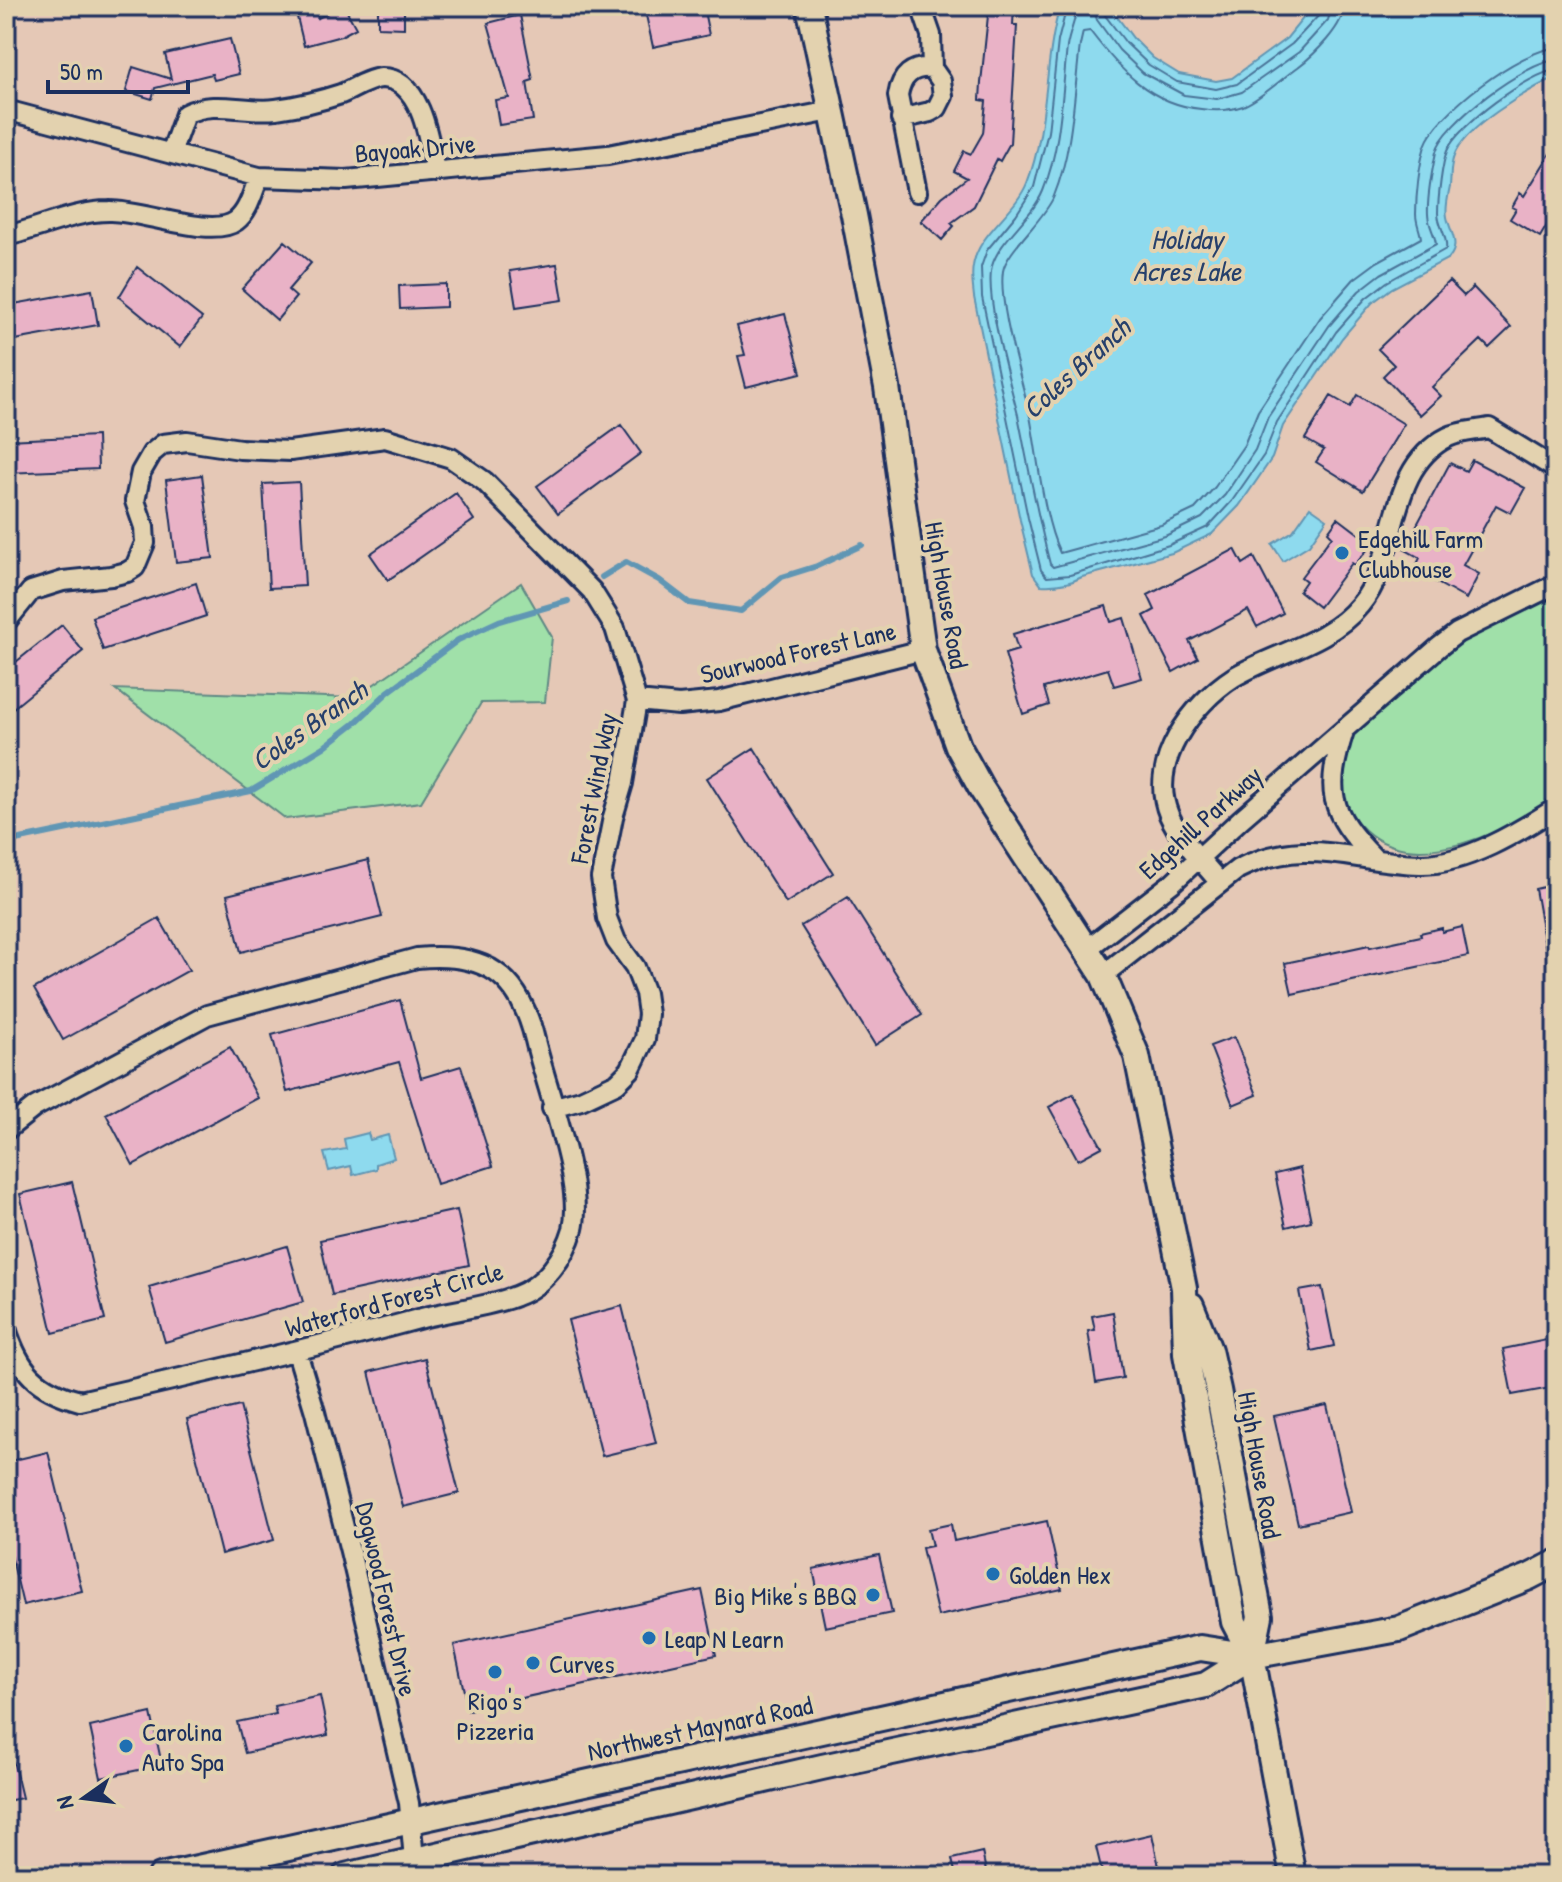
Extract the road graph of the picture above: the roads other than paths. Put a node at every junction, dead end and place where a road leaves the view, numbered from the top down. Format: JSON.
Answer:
{"nodes":[{"id":1,"x":809,"y":6,"type":"edge"},
{"id":2,"x":921,"y":6,"type":"edge"},
{"id":3,"x":932,"y":68,"type":"junction"},
{"id":4,"x":6,"y":110,"type":"edge"},
{"id":5,"x":831,"y":111,"type":"junction"},
{"id":6,"x":901,"y":119,"type":"junction"},
{"id":7,"x":171,"y":153,"type":"junction"},
{"id":8,"x":435,"y":172,"type":"junction"},
{"id":9,"x":259,"y":177,"type":"junction"},
{"id":10,"x":917,"y":192,"type":"dead end"},
{"id":11,"x":6,"y":234,"type":"edge"},
{"id":12,"x":1556,"y":469,"type":"edge"},
{"id":13,"x":1556,"y":584,"type":"edge"},
{"id":14,"x":6,"y":622,"type":"edge"},
{"id":15,"x":923,"y":650,"type":"junction"},
{"id":16,"x":637,"y":701,"type":"junction"},
{"id":17,"x":1344,"y":731,"type":"junction"},
{"id":18,"x":1556,"y":808,"type":"edge"},
{"id":19,"x":1373,"y":857,"type":"junction"},
{"id":20,"x":1199,"y":858,"type":"junction"},
{"id":21,"x":1220,"y":883,"type":"junction"},
{"id":22,"x":1087,"y":949,"type":"junction"},
{"id":23,"x":1103,"y":975,"type":"junction"},
{"id":24,"x":552,"y":1108,"type":"junction"},
{"id":25,"x":6,"y":1130,"type":"edge"},
{"id":26,"x":6,"y":1328,"type":"edge"},
{"id":27,"x":297,"y":1352,"type":"junction"},
{"id":28,"x":1556,"y":1563,"type":"edge"},
{"id":29,"x":1252,"y":1656,"type":"junction"},
{"id":30,"x":412,"y":1820,"type":"junction"},
{"id":31,"x":410,"y":1868,"type":"edge"},
{"id":32,"x":161,"y":1876,"type":"edge"},
{"id":33,"x":345,"y":1876,"type":"edge"},
{"id":34,"x":435,"y":1876,"type":"edge"},
{"id":35,"x":1293,"y":1876,"type":"edge"}],
"edges":[{"from":1,"to":5,"type":"main road","name":"High House Road"},
{"from":2,"to":3,"type":"street"},
{"from":3,"to":6,"type":"street"},
{"from":3,"to":6,"type":"street"},
{"from":4,"to":7,"type":"street","name":"Bayoak Drive"},
{"from":5,"to":8,"type":"street","name":"Bayoak Drive"},
{"from":5,"to":15,"type":"main road","name":"High House Road"},
{"from":6,"to":10,"type":"street"},
{"from":7,"to":8,"type":"street"},
{"from":7,"to":9,"type":"street","name":"Bayoak Drive"},
{"from":8,"to":9,"type":"street","name":"Bayoak Drive"},
{"from":9,"to":11,"type":"street"},
{"from":12,"to":20,"type":"street"},
{"from":13,"to":17,"type":"street","name":"Edgehill Parkway"},
{"from":14,"to":16,"type":"street"},
{"from":15,"to":16,"type":"street","name":"Sourwood Forest Lane"},
{"from":15,"to":22,"type":"main road","name":"High House Road"},
{"from":16,"to":24,"type":"street","name":"Forest Wind Way"},
{"from":17,"to":19,"type":"street"},
{"from":17,"to":20,"type":"street","name":"Edgehill Parkway"},
{"from":18,"to":19,"type":"street","name":"Edgehill Parkway"},
{"from":19,"to":21,"type":"street","name":"Edgehill Parkway"},
{"from":20,"to":21,"type":"street"},
{"from":20,"to":22,"type":"street","name":"Edgehill Parkway"},
{"from":21,"to":23,"type":"street","name":"Edgehill Parkway"},
{"from":22,"to":23,"type":"main road","name":"High House Road"},
{"from":23,"to":29,"type":"main road","name":"High House Road"},
{"from":24,"to":25,"type":"street","name":"Waterford Forest Circle"},
{"from":24,"to":27,"type":"street","name":"Waterford Forest Circle"},
{"from":26,"to":27,"type":"street","name":"Waterford Forest Circle"},
{"from":27,"to":30,"type":"street","name":"Dogwood Forest Drive"},
{"from":28,"to":29,"type":"main road","name":"Northwest Maynard Road"},
{"from":29,"to":30,"type":"main road","name":"Northwest Maynard Road"},
{"from":29,"to":31,"type":"main road","name":"Northwest Maynard Road"},
{"from":29,"to":35,"type":"main road","name":"High House Road"},
{"from":30,"to":31,"type":"street","name":"Dogwood Forest Drive"},
{"from":30,"to":32,"type":"main road","name":"Northwest Maynard Road"},
{"from":31,"to":33,"type":"main road","name":"Northwest Maynard Road"},
{"from":31,"to":34,"type":"street"}]}
